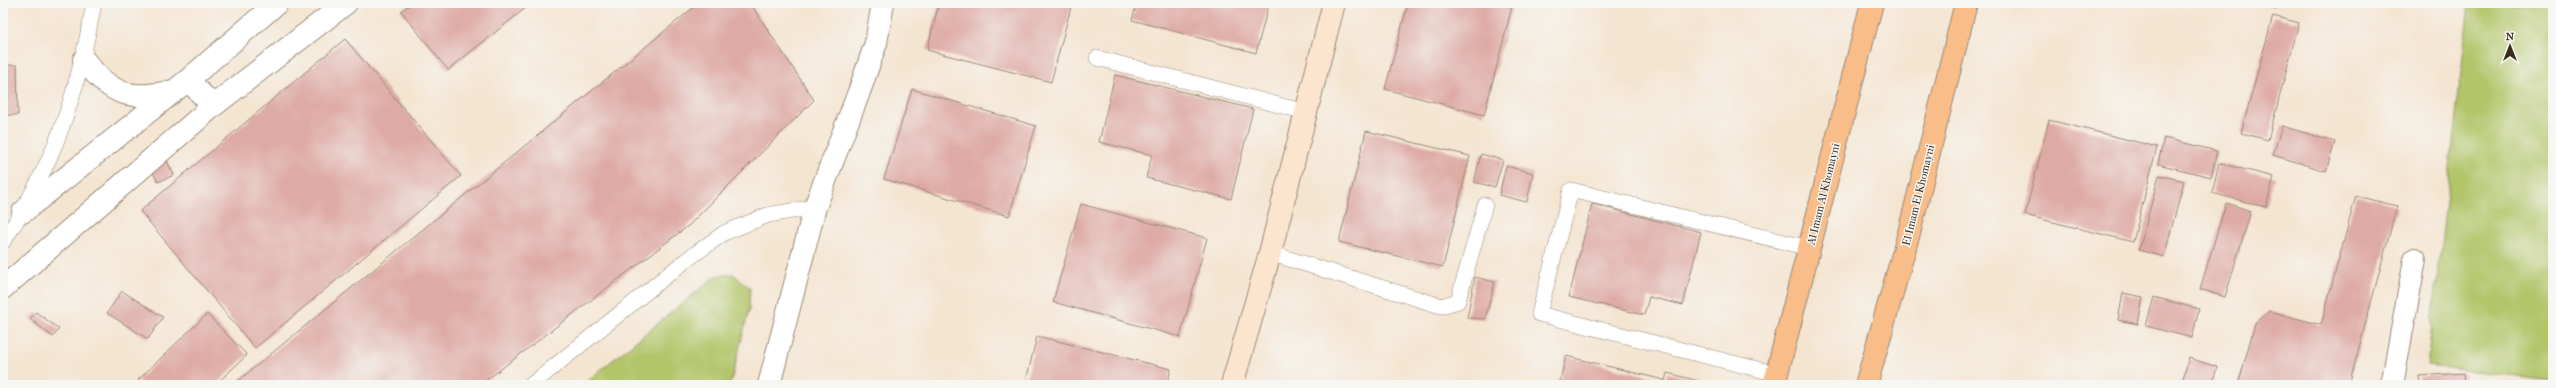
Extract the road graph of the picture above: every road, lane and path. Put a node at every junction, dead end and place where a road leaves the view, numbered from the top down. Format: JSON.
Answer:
{"nodes":[{"id":1,"x":94,"y":3,"type":"edge"},
{"id":2,"x":277,"y":3,"type":"edge"},
{"id":3,"x":346,"y":3,"type":"edge"},
{"id":4,"x":883,"y":3,"type":"edge"},
{"id":5,"x":1334,"y":3,"type":"edge"},
{"id":6,"x":1872,"y":3,"type":"edge"},
{"id":7,"x":1966,"y":3,"type":"edge"},
{"id":8,"x":1097,"y":58,"type":"dead end"},
{"id":9,"x":84,"y":60,"type":"junction"},
{"id":10,"x":181,"y":86,"type":"junction"},
{"id":11,"x":213,"y":106,"type":"junction"},
{"id":12,"x":1306,"y":112,"type":"junction"},
{"id":13,"x":1486,"y":205,"type":"dead end"},
{"id":14,"x":815,"y":207,"type":"junction"},
{"id":15,"x":22,"y":212,"type":"junction"},
{"id":16,"x":3,"y":242,"type":"edge"},
{"id":17,"x":1809,"y":248,"type":"junction"},
{"id":18,"x":1270,"y":253,"type":"junction"},
{"id":19,"x":2415,"y":259,"type":"dead end"},
{"id":20,"x":3,"y":288,"type":"edge"},
{"id":21,"x":1776,"y":379,"type":"edge"},
{"id":22,"x":531,"y":385,"type":"edge"},
{"id":23,"x":769,"y":385,"type":"edge"},
{"id":24,"x":1232,"y":385,"type":"edge"},
{"id":25,"x":1866,"y":385,"type":"edge"},
{"id":26,"x":2392,"y":385,"type":"edge"}],
"edges":[{"from":1,"to":9,"type":"lane"},
{"from":2,"to":10,"type":"street"},
{"from":3,"to":11,"type":"street"},
{"from":4,"to":14,"type":"street"},
{"from":5,"to":12,"type":"street"},
{"from":6,"to":17,"type":"highway","name":"Al Imam Al Khomayni"},
{"from":7,"to":25,"type":"highway","name":"El Imam El Khomayni"},
{"from":8,"to":12,"type":"lane"},
{"from":9,"to":10,"type":"street"},
{"from":9,"to":15,"type":"lane"},
{"from":10,"to":11,"type":"street"},
{"from":10,"to":15,"type":"street"},
{"from":11,"to":20,"type":"street"},
{"from":12,"to":18,"type":"street"},
{"from":13,"to":18,"type":"lane"},
{"from":14,"to":22,"type":"lane"},
{"from":14,"to":23,"type":"street"},
{"from":15,"to":16,"type":"lane"},
{"from":17,"to":21,"type":"highway","name":"Al Imam Al Khomayni"},
{"from":17,"to":21,"type":"lane"},
{"from":18,"to":24,"type":"street"},
{"from":19,"to":26,"type":"street"}]}
